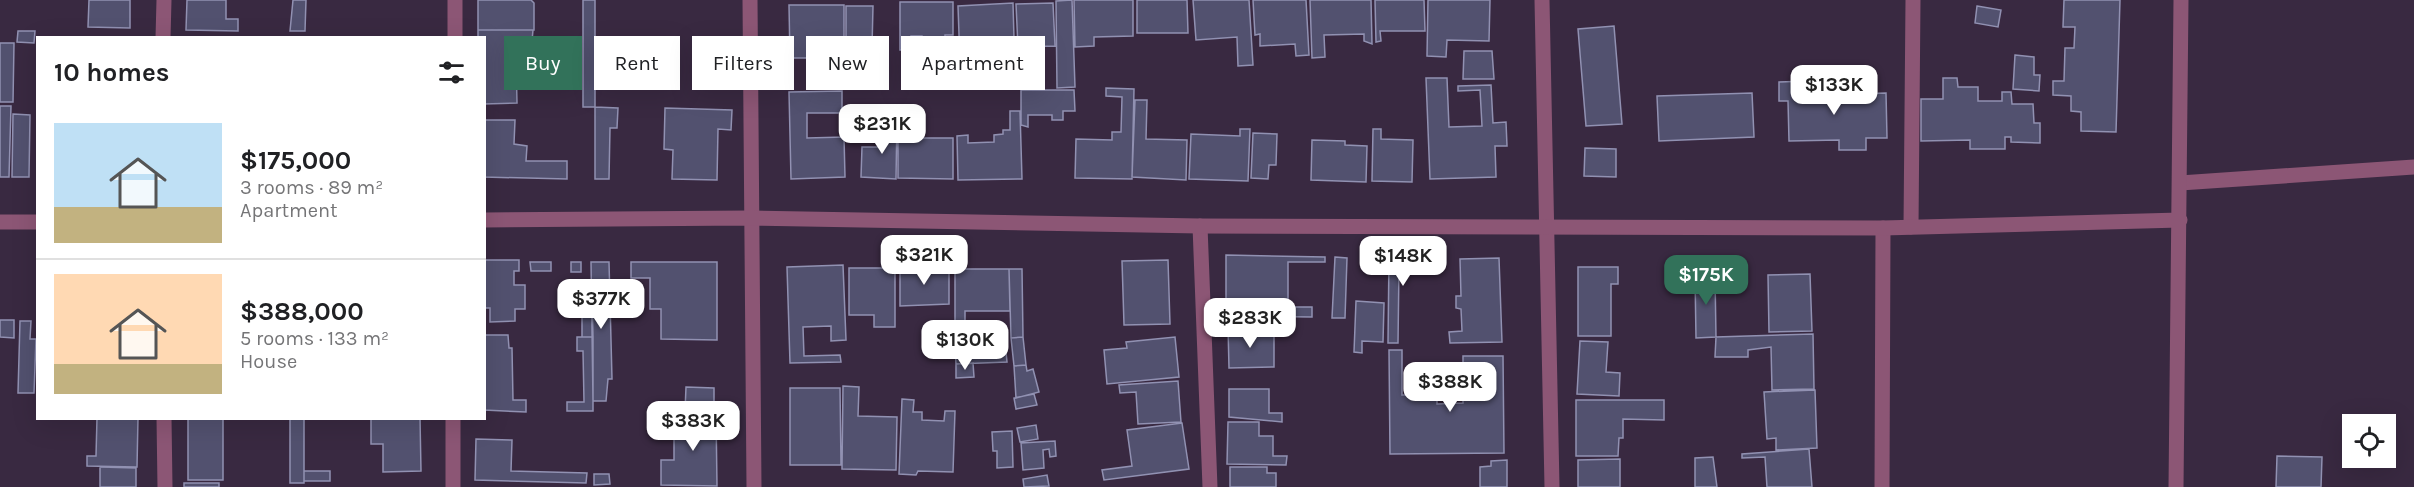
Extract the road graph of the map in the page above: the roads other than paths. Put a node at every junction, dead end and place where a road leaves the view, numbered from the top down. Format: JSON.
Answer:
{"nodes":[{"id":1,"x":164,"y":0,"type":"edge"},
{"id":2,"x":455,"y":0,"type":"edge"},
{"id":3,"x":750,"y":0,"type":"edge"},
{"id":4,"x":1542,"y":0,"type":"edge"},
{"id":5,"x":1913,"y":0,"type":"edge"},
{"id":6,"x":2181,"y":0,"type":"edge"},
{"id":7,"x":163,"y":36,"type":"edge"},
{"id":8,"x":455,"y":36,"type":"edge"},
{"id":9,"x":2414,"y":167,"type":"edge"},
{"id":10,"x":2180,"y":183,"type":"junction"},
{"id":11,"x":750,"y":218,"type":"junction"},
{"id":12,"x":486,"y":220,"type":"edge"},
{"id":13,"x":2180,"y":220,"type":"junction"},
{"id":14,"x":0,"y":222,"type":"edge"},
{"id":15,"x":36,"y":222,"type":"edge"},
{"id":16,"x":1545,"y":225,"type":"junction"},
{"id":17,"x":1200,"y":226,"type":"junction"},
{"id":18,"x":1911,"y":227,"type":"junction"},
{"id":19,"x":1883,"y":228,"type":"junction"},
{"id":20,"x":164,"y":420,"type":"edge"},
{"id":21,"x":453,"y":420,"type":"edge"},
{"id":22,"x":165,"y":487,"type":"edge"},
{"id":23,"x":453,"y":487,"type":"edge"},
{"id":24,"x":754,"y":487,"type":"edge"},
{"id":25,"x":1210,"y":487,"type":"edge"},
{"id":26,"x":1552,"y":487,"type":"edge"},
{"id":27,"x":1882,"y":487,"type":"edge"},
{"id":28,"x":2176,"y":487,"type":"edge"}],
"edges":[{"from":1,"to":7,"type":"street"},
{"from":2,"to":8,"type":"street"},
{"from":3,"to":11,"type":"street"},
{"from":4,"to":16,"type":"street"},
{"from":5,"to":18,"type":"street"},
{"from":6,"to":10,"type":"street"},
{"from":9,"to":10,"type":"street"},
{"from":10,"to":13,"type":"street"},
{"from":11,"to":12,"type":"street"},
{"from":11,"to":17,"type":"street"},
{"from":11,"to":24,"type":"street"},
{"from":13,"to":18,"type":"street"},
{"from":13,"to":28,"type":"street"},
{"from":14,"to":15,"type":"street"},
{"from":16,"to":17,"type":"street"},
{"from":16,"to":19,"type":"street"},
{"from":16,"to":26,"type":"street"},
{"from":17,"to":25,"type":"street"},
{"from":18,"to":19,"type":"street"},
{"from":19,"to":27,"type":"street"},
{"from":20,"to":22,"type":"street"},
{"from":21,"to":23,"type":"street"}]}
